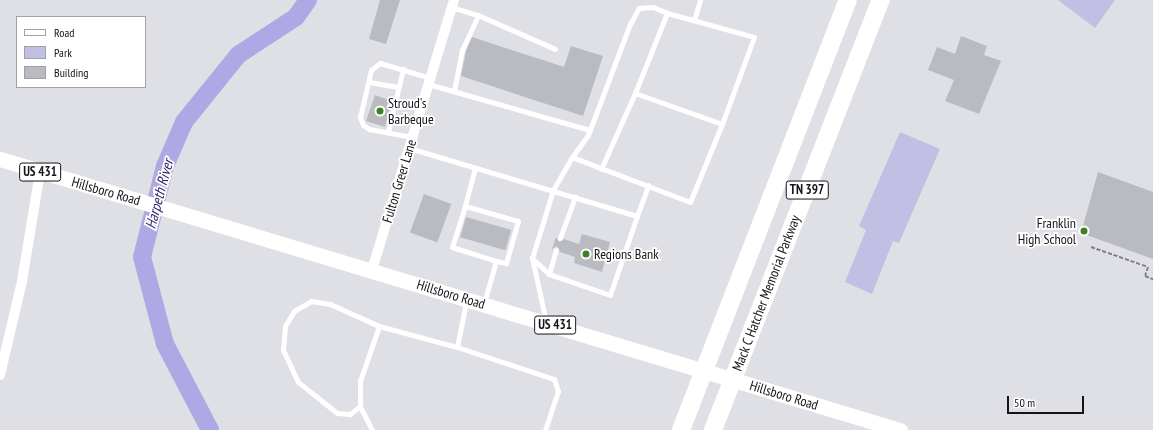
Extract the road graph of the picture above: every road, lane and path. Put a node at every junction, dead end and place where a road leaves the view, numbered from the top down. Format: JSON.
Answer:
{"nodes":[{"id":1,"x":700,"y":0,"type":"edge"},
{"id":2,"x":848,"y":0,"type":"edge"},
{"id":3,"x":881,"y":0,"type":"edge"},
{"id":4,"x":453,"y":4,"type":"edge"},
{"id":5,"x":667,"y":13,"type":"junction"},
{"id":6,"x":478,"y":15,"type":"junction"},
{"id":7,"x":694,"y":20,"type":"junction"},
{"id":8,"x":555,"y":49,"type":"dead end"},
{"id":9,"x":403,"y":69,"type":"junction"},
{"id":10,"x":429,"y":81,"type":"junction"},
{"id":11,"x":369,"y":82,"type":"junction"},
{"id":12,"x":398,"y":87,"type":"junction"},
{"id":13,"x":454,"y":92,"type":"junction"},
{"id":14,"x":635,"y":93,"type":"junction"},
{"id":15,"x":722,"y":124,"type":"junction"},
{"id":16,"x":590,"y":130,"type":"junction"},
{"id":17,"x":388,"y":132,"type":"junction"},
{"id":18,"x":412,"y":137,"type":"junction"},
{"id":19,"x":409,"y":148,"type":"junction"},
{"id":20,"x":572,"y":157,"type":"junction"},
{"id":21,"x":0,"y":160,"type":"edge"},
{"id":22,"x":476,"y":168,"type":"junction"},
{"id":23,"x":601,"y":170,"type":"junction"},
{"id":24,"x":40,"y":172,"type":"junction"},
{"id":25,"x":648,"y":185,"type":"junction"},
{"id":26,"x":553,"y":190,"type":"junction"},
{"id":27,"x":575,"y":197,"type":"junction"},
{"id":28,"x":465,"y":206,"type":"junction"},
{"id":29,"x":637,"y":216,"type":"junction"},
{"id":30,"x":560,"y":238,"type":"dead end"},
{"id":31,"x":1091,"y":246,"type":"dead end"},
{"id":32,"x":556,"y":250,"type":"dead end"},
{"id":33,"x":532,"y":258,"type":"junction"},
{"id":34,"x":496,"y":261,"type":"junction"},
{"id":35,"x":372,"y":270,"type":"junction"},
{"id":36,"x":549,"y":274,"type":"junction"},
{"id":37,"x":1153,"y":279,"type":"edge"},
{"id":38,"x":467,"y":299,"type":"junction"},
{"id":39,"x":484,"y":304,"type":"junction"},
{"id":40,"x":546,"y":323,"type":"junction"},
{"id":41,"x":380,"y":326,"type":"junction"},
{"id":42,"x":457,"y":347,"type":"junction"},
{"id":43,"x":703,"y":370,"type":"junction"},
{"id":44,"x":0,"y":375,"type":"edge"},
{"id":45,"x":733,"y":379,"type":"junction"},
{"id":46,"x":360,"y":406,"type":"junction"},
{"id":47,"x":372,"y":430,"type":"edge"},
{"id":48,"x":545,"y":430,"type":"edge"},
{"id":49,"x":682,"y":430,"type":"edge"},
{"id":50,"x":713,"y":430,"type":"edge"},
{"id":51,"x":900,"y":430,"type":"edge"}],
"edges":[{"from":1,"to":7,"type":"lane"},
{"from":2,"to":43,"type":"highway","number":"TN 397"},
{"from":3,"to":45,"type":"highway","name":"Mack C Hatcher Memorial Parkway","number":"TN 397"},
{"from":4,"to":6,"type":"lane"},
{"from":4,"to":10,"type":"street","name":"Fulton Greer Lane"},
{"from":5,"to":7,"type":"lane"},
{"from":5,"to":14,"type":"lane"},
{"from":5,"to":16,"type":"lane"},
{"from":6,"to":8,"type":"lane"},
{"from":6,"to":13,"type":"lane"},
{"from":7,"to":15,"type":"lane"},
{"from":9,"to":10,"type":"lane"},
{"from":9,"to":11,"type":"lane"},
{"from":9,"to":12,"type":"lane"},
{"from":10,"to":13,"type":"lane"},
{"from":10,"to":18,"type":"street","name":"Fulton Greer Lane"},
{"from":11,"to":12,"type":"lane"},
{"from":11,"to":17,"type":"lane"},
{"from":12,"to":17,"type":"lane"},
{"from":13,"to":16,"type":"lane"},
{"from":14,"to":15,"type":"lane"},
{"from":14,"to":23,"type":"lane"},
{"from":15,"to":25,"type":"lane"},
{"from":16,"to":20,"type":"lane"},
{"from":17,"to":18,"type":"lane"},
{"from":18,"to":19,"type":"street","name":"Fulton Greer Lane"},
{"from":19,"to":22,"type":"lane"},
{"from":19,"to":35,"type":"street","name":"Fulton Greer Lane"},
{"from":20,"to":23,"type":"lane"},
{"from":20,"to":26,"type":"lane"},
{"from":21,"to":24,"type":"main road","name":"Hillsboro Road","number":"US 431"},
{"from":22,"to":26,"type":"lane"},
{"from":22,"to":28,"type":"lane"},
{"from":23,"to":25,"type":"lane"},
{"from":24,"to":35,"type":"main road","name":"Hillsboro Road","number":"US 431"},
{"from":24,"to":44,"type":"street"},
{"from":25,"to":29,"type":"lane"},
{"from":26,"to":27,"type":"lane"},
{"from":26,"to":33,"type":"lane"},
{"from":27,"to":29,"type":"lane"},
{"from":27,"to":30,"type":"lane"},
{"from":28,"to":34,"type":"lane"},
{"from":28,"to":34,"type":"lane"},
{"from":29,"to":36,"type":"lane"},
{"from":31,"to":37,"type":"path"},
{"from":32,"to":36,"type":"lane"},
{"from":33,"to":36,"type":"lane"},
{"from":33,"to":40,"type":"lane"},
{"from":34,"to":39,"type":"lane"},
{"from":35,"to":38,"type":"main road","name":"Hillsboro Road","number":"US 431"},
{"from":38,"to":39,"type":"main road","name":"Hillsboro Road","number":"US 431"},
{"from":38,"to":42,"type":"lane"},
{"from":39,"to":40,"type":"main road","name":"Hillsboro Road","number":"US 431"},
{"from":40,"to":43,"type":"main road","name":"Hillsboro Road","number":"US 431"},
{"from":41,"to":42,"type":"lane"},
{"from":41,"to":46,"type":"lane"},
{"from":41,"to":46,"type":"lane"},
{"from":42,"to":48,"type":"lane"},
{"from":43,"to":45,"type":"main road","name":"Hillsboro Road","number":"US 431"},
{"from":43,"to":49,"type":"highway","number":"TN 397"},
{"from":45,"to":50,"type":"highway","name":"Mack C Hatcher Memorial Parkway","number":"TN 397"},
{"from":45,"to":51,"type":"main road","name":"Hillsboro Road"},
{"from":46,"to":47,"type":"lane"}]}
